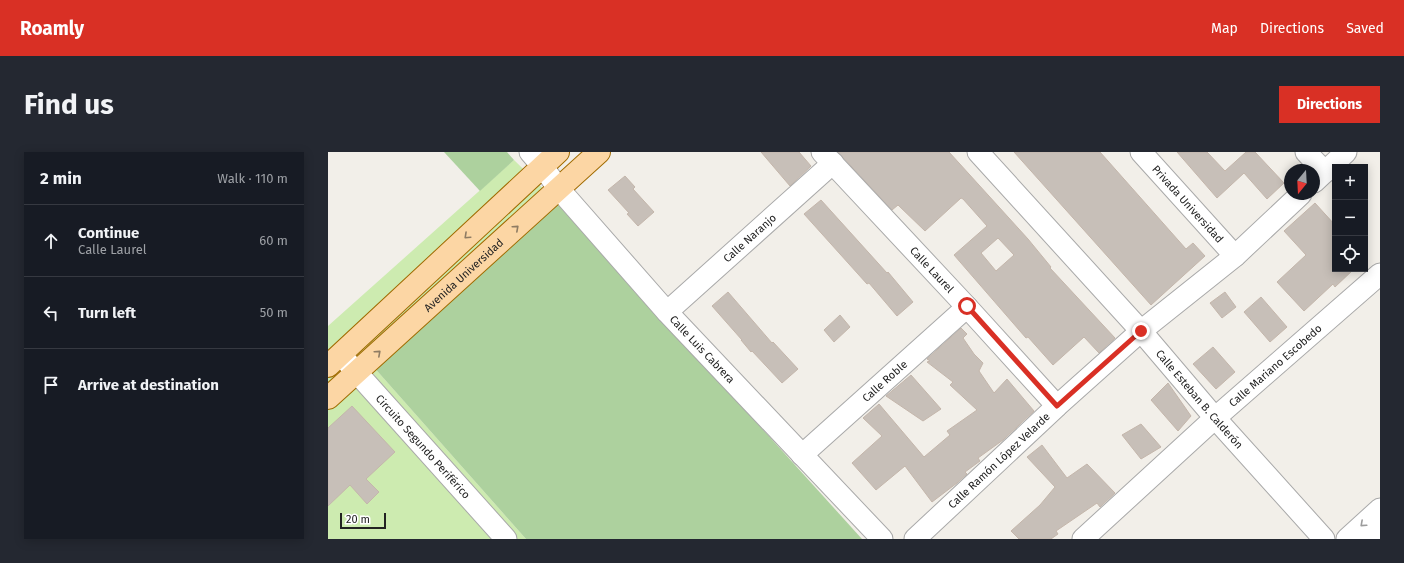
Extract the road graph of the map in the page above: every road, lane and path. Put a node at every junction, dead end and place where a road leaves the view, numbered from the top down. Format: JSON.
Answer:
{"nodes":[{"id":1,"x":599,"y":152,"type":"edge"},
{"id":2,"x":978,"y":152,"type":"edge"},
{"id":3,"x":1141,"y":152,"type":"edge"},
{"id":4,"x":1306,"y":152,"type":"edge"},
{"id":5,"x":1346,"y":152,"type":"edge"},
{"id":6,"x":543,"y":157,"type":"edge"},
{"id":7,"x":828,"y":158,"type":"edge"},
{"id":8,"x":1312,"y":164,"type":"edge"},
{"id":9,"x":1320,"y":176,"type":"edge"},
{"id":10,"x":559,"y":189,"type":"junction"},
{"id":11,"x":1295,"y":200,"type":"edge"},
{"id":12,"x":1234,"y":256,"type":"junction"},
{"id":13,"x":1380,"y":274,"type":"edge"},
{"id":14,"x":967,"y":306,"type":"junction"},
{"id":15,"x":667,"y":312,"type":"junction"},
{"id":16,"x":1141,"y":331,"type":"junction"},
{"id":17,"x":334,"y":360,"type":"edge"},
{"id":18,"x":357,"y":372,"type":"junction"},
{"id":19,"x":328,"y":398,"type":"edge"},
{"id":20,"x":1057,"y":406,"type":"junction"},
{"id":21,"x":1216,"y":418,"type":"junction"},
{"id":22,"x":802,"y":455,"type":"junction"},
{"id":23,"x":1380,"y":509,"type":"edge"},
{"id":24,"x":1380,"y":531,"type":"edge"},
{"id":25,"x":506,"y":539,"type":"edge"},
{"id":26,"x":882,"y":539,"type":"edge"},
{"id":27,"x":915,"y":539,"type":"edge"},
{"id":28,"x":1083,"y":539,"type":"edge"},
{"id":29,"x":1324,"y":539,"type":"edge"},
{"id":30,"x":1346,"y":539,"type":"edge"},
{"id":31,"x":1371,"y":539,"type":"edge"}],
"edges":[{"from":1,"to":10,"type":"main road","name":"Avenida Universidad"},
{"from":2,"to":16,"type":"street","name":"Calle Esteban B. Calderón"},
{"from":3,"to":12,"type":"street","name":"Privada Universidad"},
{"from":4,"to":8,"type":"street"},
{"from":5,"to":9,"type":"street"},
{"from":6,"to":10,"type":"street","name":"Calle Luis Cabrera"},
{"from":6,"to":17,"type":"main road","one_way":true},
{"from":7,"to":14,"type":"street","name":"Calle Laurel"},
{"from":7,"to":15,"type":"street","name":"Calle Naranjo"},
{"from":10,"to":15,"type":"street","name":"Calle Luis Cabrera"},
{"from":18,"to":10,"type":"main road","name":"Avenida Universidad","one_way":true},
{"from":11,"to":12,"type":"street","name":"Calle Ramón López Velarde"},
{"from":12,"to":16,"type":"street","name":"Calle Ramón López Velarde"},
{"from":13,"to":21,"type":"street","name":"Calle Mariano Escobedo"},
{"from":14,"to":20,"type":"street","name":"Calle Laurel"},
{"from":14,"to":22,"type":"street","name":"Calle Roble"},
{"from":15,"to":22,"type":"street","name":"Calle Luis Cabrera"},
{"from":16,"to":20,"type":"street","name":"Calle Ramón López Velarde"},
{"from":16,"to":21,"type":"street","name":"Calle Esteban B. Calderón"},
{"from":17,"to":18,"type":"street","name":"Circuito Segundo Periférico"},
{"from":18,"to":19,"type":"main road","name":"Avenida Universidad"},
{"from":18,"to":25,"type":"street","name":"Circuito Segundo Periférico"},
{"from":20,"to":27,"type":"street","name":"Calle Ramón López Velarde"},
{"from":21,"to":28,"type":"street","name":"Calle Mariano Escobedo"},
{"from":21,"to":29,"type":"street","name":"Calle Esteban B. Calderón"},
{"from":22,"to":26,"type":"street","name":"Calle Luis Cabrera"},
{"from":23,"to":30,"type":"street","one_way":true},
{"from":24,"to":31,"type":"street"}]}
